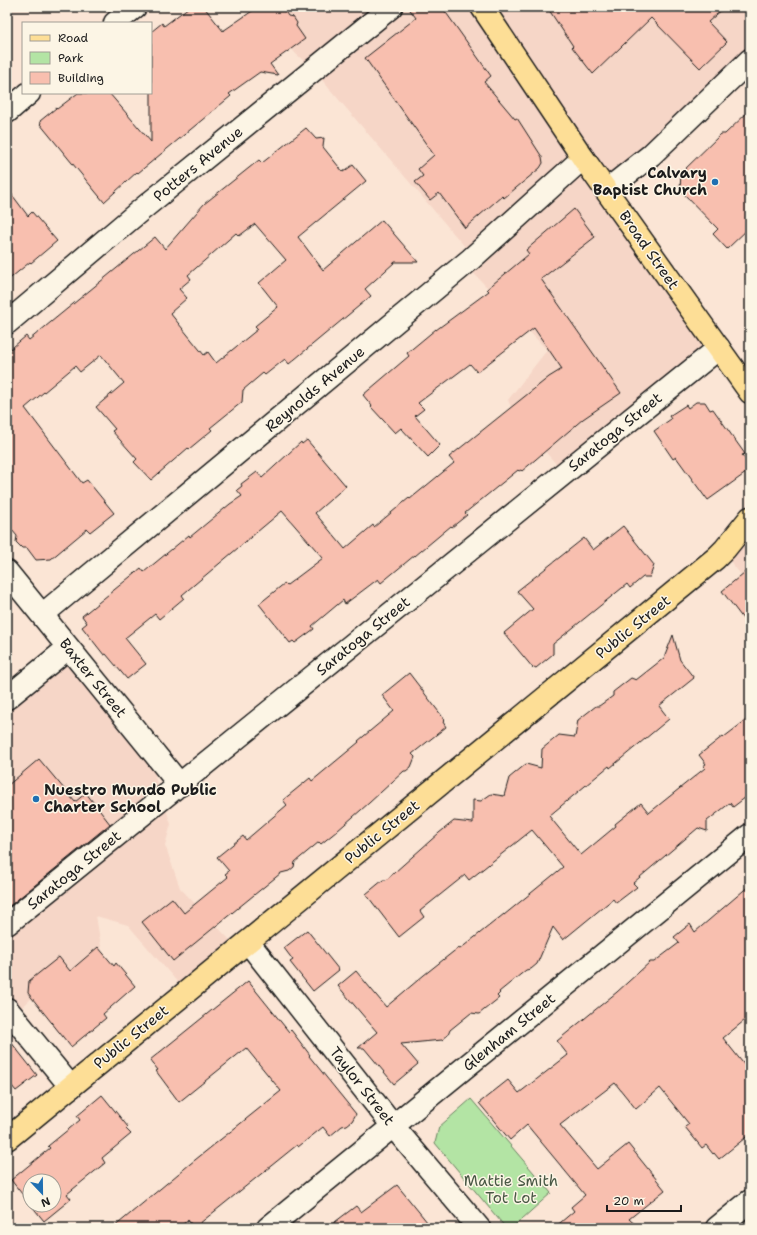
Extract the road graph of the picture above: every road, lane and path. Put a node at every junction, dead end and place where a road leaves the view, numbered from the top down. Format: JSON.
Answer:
{"nodes":[{"id":1,"x":135,"y":7,"type":"edge"},
{"id":2,"x":391,"y":7,"type":"edge"},
{"id":3,"x":482,"y":7,"type":"edge"},
{"id":4,"x":116,"y":22,"type":"edge"},
{"id":5,"x":750,"y":60,"type":"edge"},
{"id":6,"x":28,"y":94,"type":"edge"},
{"id":7,"x":7,"y":112,"type":"edge"},
{"id":8,"x":583,"y":158,"type":"junction"},
{"id":9,"x":606,"y":190,"type":"junction"},
{"id":10,"x":7,"y":323,"type":"edge"},
{"id":11,"x":719,"y":348,"type":"junction"},
{"id":12,"x":750,"y":392,"type":"edge"},
{"id":13,"x":750,"y":518,"type":"edge"},
{"id":14,"x":7,"y":572,"type":"edge"},
{"id":15,"x":42,"y":615,"type":"junction"},
{"id":16,"x":68,"y":648,"type":"junction"},
{"id":17,"x":7,"y":698,"type":"edge"},
{"id":18,"x":180,"y":785,"type":"junction"},
{"id":19,"x":750,"y":835,"type":"edge"},
{"id":20,"x":7,"y":924,"type":"edge"},
{"id":21,"x":248,"y":942,"type":"junction"},
{"id":22,"x":7,"y":1009,"type":"edge"},
{"id":23,"x":71,"y":1087,"type":"junction"},
{"id":24,"x":393,"y":1126,"type":"junction"},
{"id":25,"x":7,"y":1139,"type":"edge"},
{"id":26,"x":750,"y":1201,"type":"edge"},
{"id":27,"x":268,"y":1228,"type":"edge"},
{"id":28,"x":479,"y":1228,"type":"edge"},
{"id":29,"x":717,"y":1228,"type":"edge"}],
"edges":[{"from":1,"to":4,"type":"street"},
{"from":2,"to":10,"type":"street","name":"Potters Avenue"},
{"from":3,"to":8,"type":"main road","name":"Broad Street"},
{"from":5,"to":9,"type":"street"},
{"from":6,"to":7,"type":"street"},
{"from":8,"to":9,"type":"main road","name":"Broad Street"},
{"from":8,"to":15,"type":"street","name":"Reynolds Avenue"},
{"from":9,"to":11,"type":"main road","name":"Broad Street"},
{"from":11,"to":12,"type":"main road","name":"Broad Street"},
{"from":11,"to":18,"type":"street","name":"Saratoga Street"},
{"from":13,"to":21,"type":"main road","name":"Public Street"},
{"from":14,"to":15,"type":"street","name":"Baxter Street"},
{"from":15,"to":16,"type":"street","name":"Baxter Street"},
{"from":16,"to":17,"type":"street"},
{"from":16,"to":18,"type":"street","name":"Baxter Street"},
{"from":18,"to":20,"type":"street","name":"Saratoga Street"},
{"from":19,"to":24,"type":"street","name":"Glenham Street"},
{"from":21,"to":23,"type":"main road","name":"Public Street"},
{"from":21,"to":24,"type":"street","name":"Taylor Street"},
{"from":22,"to":23,"type":"street"},
{"from":23,"to":25,"type":"main road","name":"Public Street"},
{"from":24,"to":27,"type":"street","name":"Glenham Street"},
{"from":24,"to":28,"type":"street","name":"Taylor Street"},
{"from":26,"to":29,"type":"street"}]}
